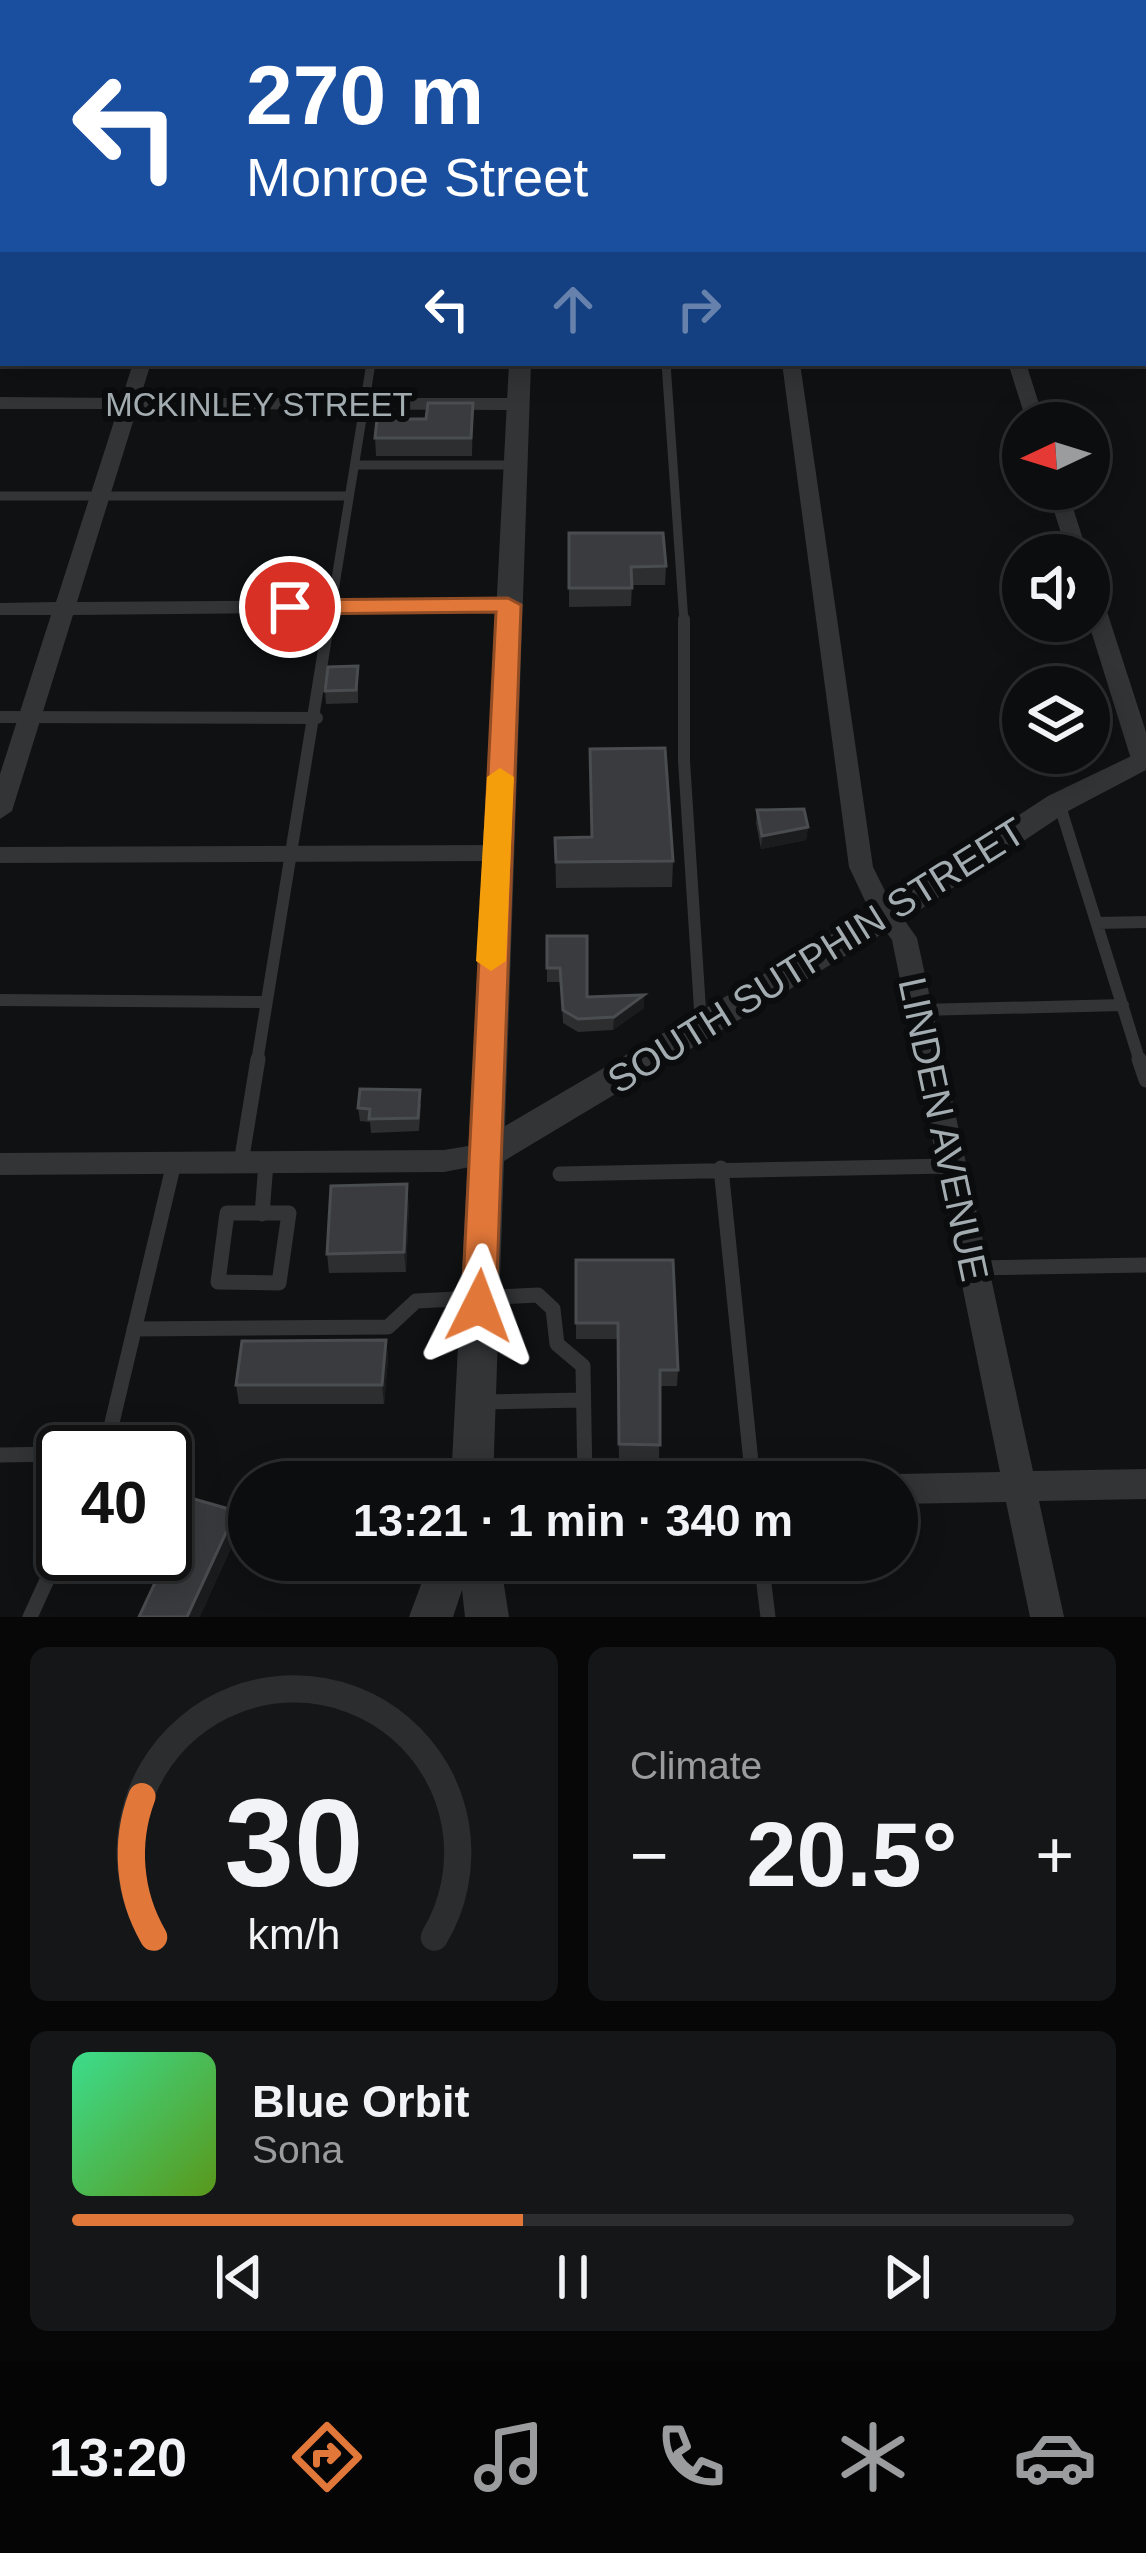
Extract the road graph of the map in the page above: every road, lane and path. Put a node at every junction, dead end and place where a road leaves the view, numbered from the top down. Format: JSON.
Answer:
{"nodes":[{"id":1,"x":141,"y":366,"type":"edge"},
{"id":2,"x":371,"y":366,"type":"edge"},
{"id":3,"x":520,"y":366,"type":"edge"},
{"id":4,"x":666,"y":366,"type":"edge"},
{"id":5,"x":790,"y":366,"type":"edge"},
{"id":6,"x":1018,"y":366,"type":"edge"},
{"id":7,"x":1029,"y":402,"type":"edge"},
{"id":8,"x":0,"y":404,"type":"edge"},
{"id":9,"x":128,"y":404,"type":"junction"},
{"id":10,"x":518,"y":404,"type":"junction"},
{"id":11,"x":366,"y":405,"type":"junction"},
{"id":12,"x":355,"y":465,"type":"junction"},
{"id":13,"x":515,"y":465,"type":"junction"},
{"id":14,"x":0,"y":496,"type":"edge"},
{"id":15,"x":102,"y":496,"type":"junction"},
{"id":16,"x":349,"y":496,"type":"junction"},
{"id":17,"x":508,"y":605,"type":"junction"},
{"id":18,"x":335,"y":606,"type":"junction"},
{"id":19,"x":0,"y":609,"type":"edge"},
{"id":20,"x":62,"y":609,"type":"junction"},
{"id":21,"x":1106,"y":642,"type":"edge"},
{"id":22,"x":0,"y":717,"type":"edge"},
{"id":23,"x":31,"y":717,"type":"junction"},
{"id":24,"x":317,"y":718,"type":"junction"},
{"id":25,"x":1145,"y":759,"type":"edge"},
{"id":26,"x":1059,"y":803,"type":"junction"},
{"id":27,"x":0,"y":811,"type":"edge"},
{"id":28,"x":496,"y":853,"type":"junction"},
{"id":29,"x":0,"y":854,"type":"edge"},
{"id":30,"x":292,"y":854,"type":"junction"},
{"id":31,"x":889,"y":915,"type":"junction"},
{"id":32,"x":1146,"y":922,"type":"edge"},
{"id":33,"x":1097,"y":923,"type":"junction"},
{"id":34,"x":0,"y":1000,"type":"edge"},
{"id":35,"x":266,"y":1002,"type":"junction"},
{"id":36,"x":1123,"y":1005,"type":"junction"},
{"id":37,"x":917,"y":1010,"type":"junction"},
{"id":38,"x":701,"y":1026,"type":"junction"},
{"id":39,"x":1146,"y":1080,"type":"edge"},
{"id":40,"x":487,"y":1154,"type":"junction"},
{"id":41,"x":174,"y":1163,"type":"junction"},
{"id":42,"x":253,"y":1163,"type":"junction"},
{"id":43,"x":0,"y":1164,"type":"edge"},
{"id":44,"x":948,"y":1166,"type":"junction"},
{"id":45,"x":721,"y":1168,"type":"junction"},
{"id":46,"x":560,"y":1174,"type":"dead end"},
{"id":47,"x":262,"y":1214,"type":"junction"},
{"id":48,"x":1146,"y":1265,"type":"edge"},
{"id":49,"x":973,"y":1268,"type":"junction"},
{"id":50,"x":480,"y":1295,"type":"junction"},
{"id":51,"x":134,"y":1329,"type":"junction"},
{"id":52,"x":584,"y":1400,"type":"junction"},
{"id":53,"x":475,"y":1402,"type":"junction"},
{"id":54,"x":111,"y":1425,"type":"edge"},
{"id":55,"x":36,"y":1454,"type":"edge"},
{"id":56,"x":0,"y":1455,"type":"edge"},
{"id":57,"x":473,"y":1461,"type":"edge"},
{"id":58,"x":585,"y":1461,"type":"edge"},
{"id":59,"x":751,"y":1461,"type":"edge"},
{"id":60,"x":1146,"y":1484,"type":"edge"},
{"id":61,"x":1023,"y":1486,"type":"junction"},
{"id":62,"x":918,"y":1488,"type":"edge"},
{"id":63,"x":46,"y":1581,"type":"edge"},
{"id":64,"x":444,"y":1581,"type":"edge"},
{"id":65,"x":482,"y":1581,"type":"edge"},
{"id":66,"x":763,"y":1581,"type":"edge"},
{"id":67,"x":30,"y":1617,"type":"edge"},
{"id":68,"x":431,"y":1617,"type":"edge"},
{"id":69,"x":487,"y":1617,"type":"edge"},
{"id":70,"x":767,"y":1617,"type":"edge"},
{"id":71,"x":1047,"y":1617,"type":"edge"}],
"edges":[{"from":1,"to":9,"type":"street"},
{"from":2,"to":11,"type":"lane"},
{"from":3,"to":10,"type":"street"},
{"from":4,"to":38,"type":"lane"},
{"from":5,"to":31,"type":"street","name":"LINDEN AVENUE"},
{"from":6,"to":7,"type":"street"},
{"from":8,"to":9,"type":"street","name":"MCKINLEY STREET"},
{"from":9,"to":11,"type":"street","name":"MCKINLEY STREET"},
{"from":9,"to":15,"type":"street"},
{"from":10,"to":11,"type":"street","name":"MCKINLEY STREET"},
{"from":10,"to":13,"type":"street"},
{"from":11,"to":12,"type":"lane"},
{"from":12,"to":13,"type":"lane"},
{"from":12,"to":16,"type":"lane"},
{"from":13,"to":17,"type":"street"},
{"from":14,"to":15,"type":"lane"},
{"from":15,"to":16,"type":"lane"},
{"from":15,"to":20,"type":"street"},
{"from":16,"to":18,"type":"lane"},
{"from":17,"to":18,"type":"street"},
{"from":17,"to":28,"type":"street"},
{"from":18,"to":20,"type":"street"},
{"from":18,"to":24,"type":"lane"},
{"from":19,"to":20,"type":"street"},
{"from":20,"to":23,"type":"street"},
{"from":21,"to":25,"type":"street"},
{"from":22,"to":23,"type":"lane"},
{"from":23,"to":24,"type":"lane"},
{"from":23,"to":27,"type":"street"},
{"from":24,"to":30,"type":"lane"},
{"from":25,"to":26,"type":"street","name":"SOUTH SUTPHIN STREET"},
{"from":26,"to":31,"type":"street","name":"SOUTH SUTPHIN STREET"},
{"from":26,"to":33,"type":"lane"},
{"from":28,"to":30,"type":"street"},
{"from":28,"to":40,"type":"street"},
{"from":29,"to":30,"type":"street"},
{"from":30,"to":35,"type":"lane"},
{"from":31,"to":37,"type":"street","name":"LINDEN AVENUE"},
{"from":31,"to":38,"type":"street","name":"SOUTH SUTPHIN STREET"},
{"from":32,"to":33,"type":"lane"},
{"from":33,"to":36,"type":"lane"},
{"from":34,"to":35,"type":"lane"},
{"from":35,"to":42,"type":"lane"},
{"from":36,"to":37,"type":"lane"},
{"from":36,"to":39,"type":"lane"},
{"from":37,"to":44,"type":"street","name":"LINDEN AVENUE"},
{"from":38,"to":40,"type":"street","name":"SOUTH SUTPHIN STREET"},
{"from":40,"to":42,"type":"street"},
{"from":40,"to":50,"type":"street"},
{"from":41,"to":42,"type":"street"},
{"from":41,"to":43,"type":"street"},
{"from":41,"to":51,"type":"lane"},
{"from":42,"to":47,"type":"lane"},
{"from":44,"to":45,"type":"lane"},
{"from":44,"to":49,"type":"street","name":"LINDEN AVENUE"},
{"from":45,"to":46,"type":"lane"},
{"from":45,"to":59,"type":"lane"},
{"from":47,"to":47,"type":"lane"},
{"from":48,"to":49,"type":"lane"},
{"from":49,"to":61,"type":"street","name":"LINDEN AVENUE"},
{"from":50,"to":51,"type":"lane"},
{"from":50,"to":52,"type":"lane"},
{"from":50,"to":53,"type":"street"},
{"from":51,"to":54,"type":"lane"},
{"from":52,"to":53,"type":"lane"},
{"from":52,"to":58,"type":"lane"},
{"from":53,"to":57,"type":"street"},
{"from":55,"to":56,"type":"lane"},
{"from":60,"to":61,"type":"street"},
{"from":61,"to":62,"type":"street"},
{"from":61,"to":71,"type":"street","name":"LINDEN AVENUE"},
{"from":63,"to":67,"type":"lane"},
{"from":64,"to":68,"type":"street"},
{"from":65,"to":69,"type":"street"},
{"from":66,"to":70,"type":"lane"}]}
